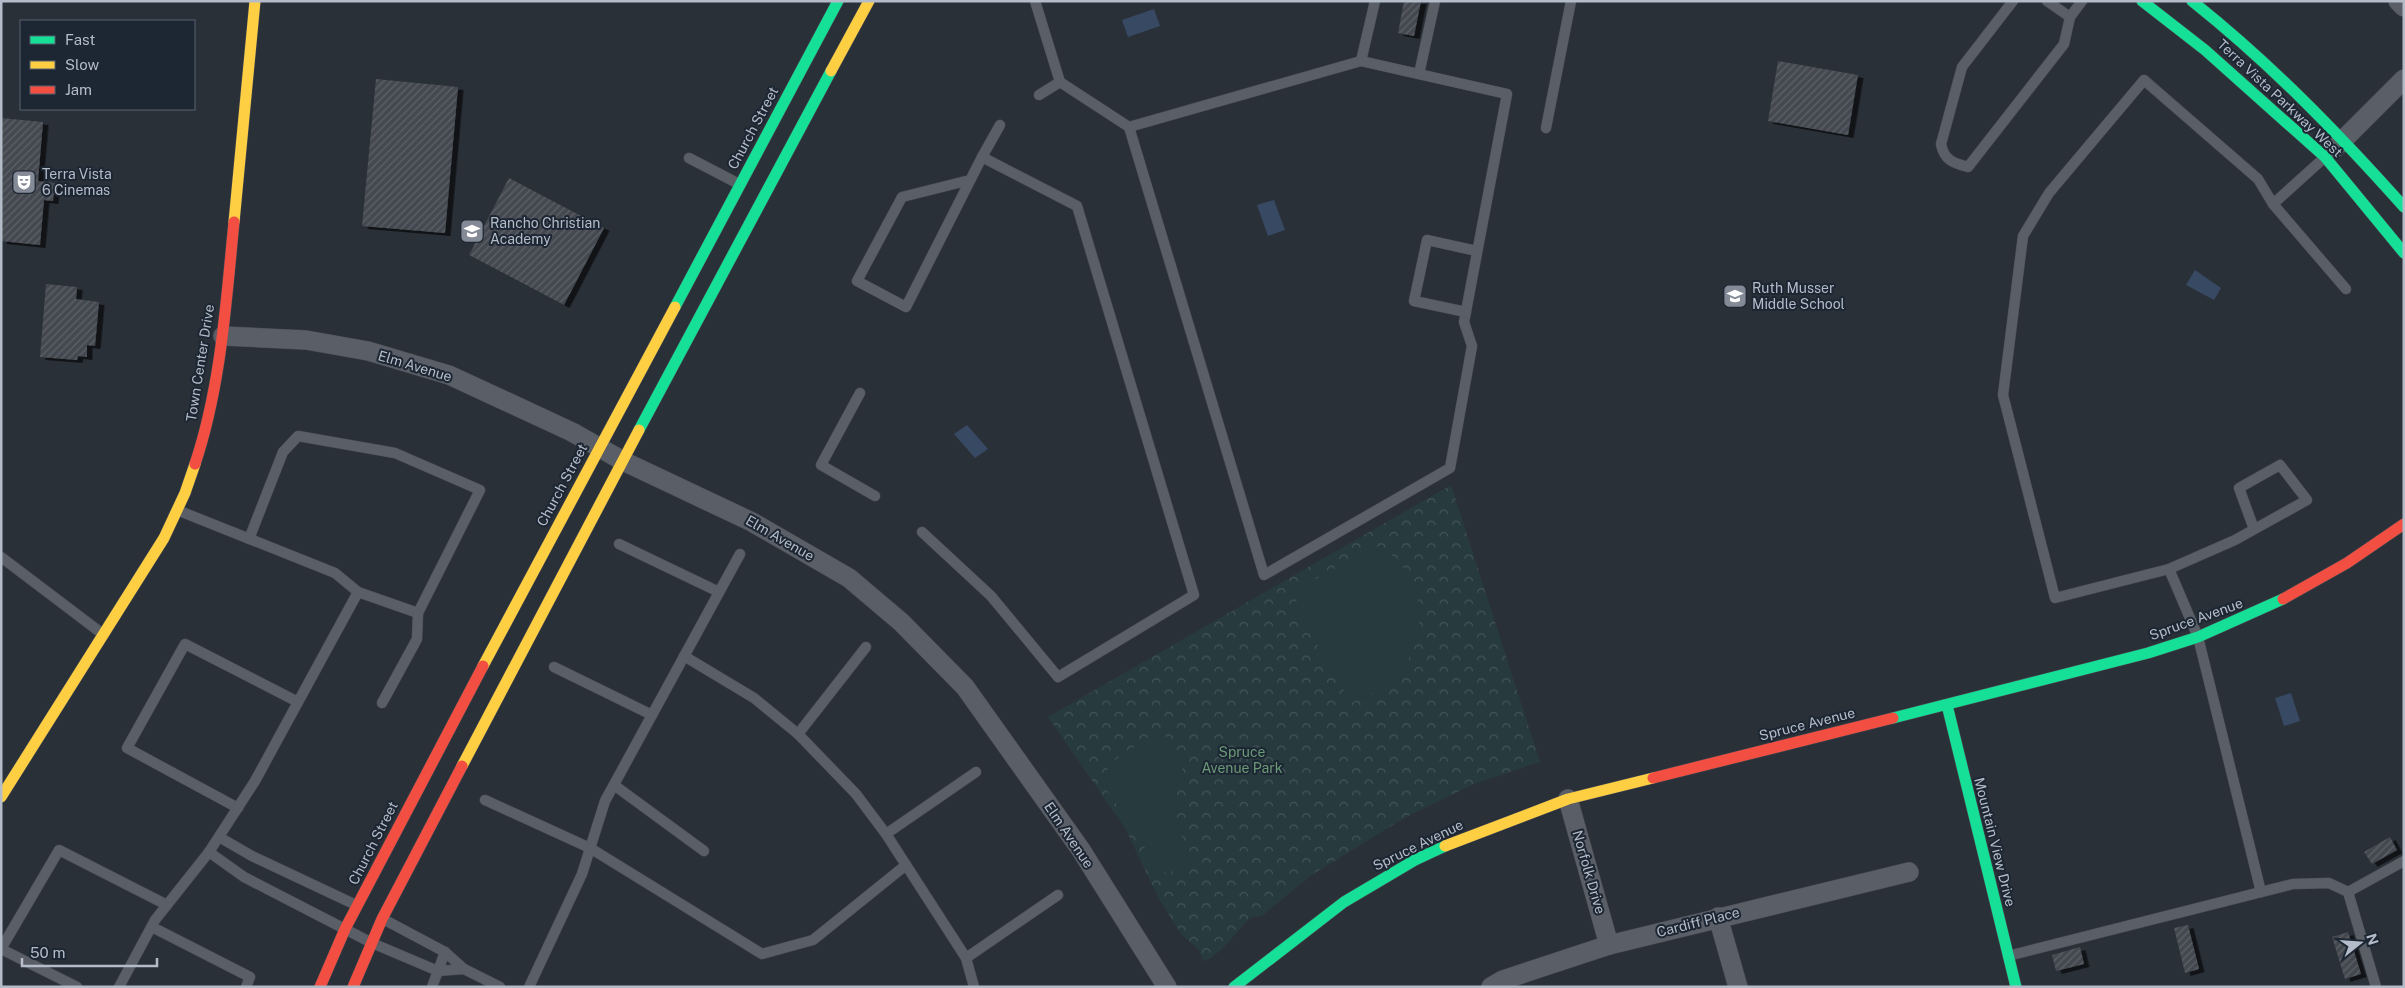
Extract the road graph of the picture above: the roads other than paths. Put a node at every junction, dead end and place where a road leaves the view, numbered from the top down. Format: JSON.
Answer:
{"nodes":[{"id":1,"x":255,"y":1,"type":"edge"},
{"id":2,"x":838,"y":1,"type":"edge"},
{"id":3,"x":869,"y":1,"type":"edge"},
{"id":4,"x":1035,"y":1,"type":"edge"},
{"id":5,"x":1375,"y":1,"type":"edge"},
{"id":6,"x":1435,"y":1,"type":"edge"},
{"id":7,"x":1571,"y":1,"type":"edge"},
{"id":8,"x":2013,"y":1,"type":"edge"},
{"id":9,"x":2047,"y":1,"type":"edge"},
{"id":10,"x":2082,"y":1,"type":"edge"},
{"id":11,"x":2142,"y":1,"type":"edge"},
{"id":12,"x":2192,"y":1,"type":"edge"},
{"id":13,"x":2398,"y":1,"type":"edge"},
{"id":14,"x":2404,"y":6,"type":"edge"},
{"id":15,"x":2070,"y":17,"type":"junction"},
{"id":16,"x":1361,"y":61,"type":"junction"},
{"id":17,"x":1419,"y":74,"type":"junction"},
{"id":18,"x":2404,"y":79,"type":"edge"},
{"id":19,"x":1060,"y":82,"type":"junction"},
{"id":20,"x":1039,"y":95,"type":"dead end"},
{"id":21,"x":1000,"y":125,"type":"dead end"},
{"id":22,"x":1129,"y":127,"type":"junction"},
{"id":23,"x":1546,"y":128,"type":"dead end"},
{"id":24,"x":2344,"y":139,"type":"junction"},
{"id":25,"x":982,"y":157,"type":"junction"},
{"id":26,"x":2325,"y":157,"type":"junction"},
{"id":27,"x":688,"y":158,"type":"dead end"},
{"id":28,"x":970,"y":180,"type":"junction"},
{"id":29,"x":740,"y":184,"type":"junction"},
{"id":30,"x":2273,"y":204,"type":"junction"},
{"id":31,"x":2404,"y":207,"type":"edge"},
{"id":32,"x":1477,"y":251,"type":"junction"},
{"id":33,"x":2404,"y":253,"type":"edge"},
{"id":34,"x":2346,"y":289,"type":"dead end"},
{"id":35,"x":1466,"y":312,"type":"junction"},
{"id":36,"x":223,"y":336,"type":"junction"},
{"id":37,"x":860,"y":393,"type":"dead end"},
{"id":38,"x":599,"y":448,"type":"junction"},
{"id":39,"x":623,"y":461,"type":"junction"},
{"id":40,"x":875,"y":496,"type":"dead end"},
{"id":41,"x":177,"y":510,"type":"junction"},
{"id":42,"x":2404,"y":524,"type":"edge"},
{"id":43,"x":2254,"y":529,"type":"junction"},
{"id":44,"x":922,"y":532,"type":"dead end"},
{"id":45,"x":249,"y":539,"type":"junction"},
{"id":46,"x":619,"y":544,"type":"dead end"},
{"id":47,"x":740,"y":554,"type":"dead end"},
{"id":48,"x":1,"y":557,"type":"edge"},
{"id":49,"x":2169,"y":569,"type":"junction"},
{"id":50,"x":358,"y":592,"type":"junction"},
{"id":51,"x":719,"y":592,"type":"junction"},
{"id":52,"x":418,"y":614,"type":"junction"},
{"id":53,"x":104,"y":635,"type":"junction"},
{"id":54,"x":2198,"y":637,"type":"junction"},
{"id":55,"x":866,"y":647,"type":"dead end"},
{"id":56,"x":684,"y":656,"type":"junction"},
{"id":57,"x":554,"y":667,"type":"dead end"},
{"id":58,"x":298,"y":702,"type":"junction"},
{"id":59,"x":382,"y":703,"type":"dead end"},
{"id":60,"x":1947,"y":705,"type":"junction"},
{"id":61,"x":652,"y":715,"type":"junction"},
{"id":62,"x":798,"y":734,"type":"junction"},
{"id":63,"x":976,"y":772,"type":"dead end"},
{"id":64,"x":614,"y":785,"type":"junction"},
{"id":65,"x":1,"y":797,"type":"edge"},
{"id":66,"x":1568,"y":799,"type":"junction"},
{"id":67,"x":486,"y":800,"type":"dead end"},
{"id":68,"x":238,"y":808,"type":"junction"},
{"id":69,"x":886,"y":834,"type":"junction"},
{"id":70,"x":219,"y":837,"type":"junction"},
{"id":71,"x":590,"y":848,"type":"junction"},
{"id":72,"x":704,"y":851,"type":"dead end"},
{"id":73,"x":209,"y":852,"type":"junction"},
{"id":74,"x":2404,"y":861,"type":"edge"},
{"id":75,"x":906,"y":865,"type":"junction"},
{"id":76,"x":1909,"y":872,"type":"dead end"},
{"id":77,"x":2261,"y":892,"type":"junction"},
{"id":78,"x":2348,"y":892,"type":"junction"},
{"id":79,"x":1058,"y":895,"type":"dead end"},
{"id":80,"x":167,"y":905,"type":"junction"},
{"id":81,"x":370,"y":912,"type":"junction"},
{"id":82,"x":1718,"y":916,"type":"junction"},
{"id":83,"x":152,"y":927,"type":"junction"},
{"id":84,"x":345,"y":929,"type":"junction"},
{"id":85,"x":372,"y":943,"type":"junction"},
{"id":86,"x":1610,"y":944,"type":"junction"},
{"id":87,"x":445,"y":952,"type":"junction"},
{"id":88,"x":2008,"y":957,"type":"junction"},
{"id":89,"x":966,"y":958,"type":"junction"},
{"id":90,"x":464,"y":969,"type":"junction"},
{"id":91,"x":438,"y":971,"type":"junction"},
{"id":92,"x":1500,"y":984,"type":"edge"},
{"id":93,"x":77,"y":987,"type":"edge"},
{"id":94,"x":119,"y":987,"type":"edge"},
{"id":95,"x":246,"y":987,"type":"edge"},
{"id":96,"x":320,"y":987,"type":"edge"},
{"id":97,"x":353,"y":987,"type":"edge"},
{"id":98,"x":432,"y":987,"type":"edge"},
{"id":99,"x":500,"y":987,"type":"edge"},
{"id":100,"x":529,"y":987,"type":"edge"},
{"id":101,"x":974,"y":987,"type":"edge"},
{"id":102,"x":1167,"y":987,"type":"edge"},
{"id":103,"x":1234,"y":987,"type":"edge"},
{"id":104,"x":1738,"y":987,"type":"edge"},
{"id":105,"x":2016,"y":987,"type":"edge"},
{"id":106,"x":2376,"y":987,"type":"edge"}],
"edges":[{"from":1,"to":36,"type":"street","name":"Town Center Drive"},
{"from":2,"to":29,"type":"street","name":"Church Street"},
{"from":3,"to":39,"type":"street","name":"Church Street"},
{"from":4,"to":19,"type":"lane"},
{"from":5,"to":16,"type":"lane"},
{"from":6,"to":17,"type":"lane"},
{"from":7,"to":23,"type":"lane"},
{"from":8,"to":15,"type":"lane"},
{"from":9,"to":15,"type":"lane"},
{"from":10,"to":15,"type":"lane"},
{"from":11,"to":26,"type":"street","name":"Terra Vista Parkway West"},
{"from":12,"to":24,"type":"street","name":"Terra Vista Parkway West"},
{"from":13,"to":14,"type":"street"},
{"from":16,"to":17,"type":"lane"},
{"from":16,"to":22,"type":"lane"},
{"from":17,"to":32,"type":"lane"},
{"from":18,"to":24,"type":"street"},
{"from":19,"to":20,"type":"lane"},
{"from":19,"to":22,"type":"lane"},
{"from":21,"to":25,"type":"lane"},
{"from":22,"to":35,"type":"lane"},
{"from":24,"to":26,"type":"street"},
{"from":24,"to":31,"type":"street","name":"Terra Vista Parkway West"},
{"from":25,"to":28,"type":"lane"},
{"from":25,"to":44,"type":"lane"},
{"from":26,"to":30,"type":"lane"},
{"from":26,"to":33,"type":"street","name":"Terra Vista Parkway West"},
{"from":27,"to":29,"type":"lane"},
{"from":28,"to":28,"type":"lane"},
{"from":29,"to":38,"type":"street","name":"Church Street"},
{"from":30,"to":34,"type":"lane"},
{"from":30,"to":49,"type":"lane"},
{"from":32,"to":35,"type":"lane"},
{"from":32,"to":35,"type":"lane"},
{"from":36,"to":38,"type":"street","name":"Elm Avenue"},
{"from":36,"to":41,"type":"street","name":"Town Center Drive"},
{"from":37,"to":40,"type":"lane"},
{"from":38,"to":39,"type":"street","name":"Elm Avenue"},
{"from":38,"to":81,"type":"street","name":"Church Street"},
{"from":39,"to":81,"type":"street","name":"Church Street"},
{"from":39,"to":102,"type":"street","name":"Elm Avenue"},
{"from":41,"to":45,"type":"lane"},
{"from":41,"to":53,"type":"street","name":"Town Center Drive"},
{"from":42,"to":54,"type":"street","name":"Spruce Avenue"},
{"from":43,"to":43,"type":"lane"},
{"from":43,"to":49,"type":"lane"},
{"from":45,"to":50,"type":"lane"},
{"from":45,"to":52,"type":"lane"},
{"from":46,"to":51,"type":"lane"},
{"from":47,"to":51,"type":"lane"},
{"from":48,"to":53,"type":"lane"},
{"from":49,"to":54,"type":"lane"},
{"from":50,"to":52,"type":"lane"},
{"from":50,"to":58,"type":"lane"},
{"from":51,"to":56,"type":"lane"},
{"from":52,"to":59,"type":"lane"},
{"from":53,"to":65,"type":"street","name":"Town Center Drive"},
{"from":54,"to":60,"type":"street","name":"Spruce Avenue"},
{"from":54,"to":77,"type":"lane"},
{"from":55,"to":62,"type":"lane"},
{"from":56,"to":61,"type":"lane"},
{"from":56,"to":62,"type":"lane"},
{"from":57,"to":61,"type":"lane"},
{"from":58,"to":68,"type":"lane"},
{"from":58,"to":68,"type":"lane"},
{"from":60,"to":66,"type":"street","name":"Spruce Avenue"},
{"from":60,"to":88,"type":"street","name":"Mountain View Drive"},
{"from":61,"to":64,"type":"lane"},
{"from":62,"to":69,"type":"lane"},
{"from":63,"to":69,"type":"lane"},
{"from":64,"to":71,"type":"lane"},
{"from":64,"to":72,"type":"lane"},
{"from":66,"to":86,"type":"street","name":"Norfolk Drive"},
{"from":66,"to":103,"type":"street","name":"Spruce Avenue"},
{"from":67,"to":71,"type":"lane"},
{"from":68,"to":70,"type":"lane"},
{"from":69,"to":75,"type":"lane"},
{"from":70,"to":73,"type":"lane"},
{"from":70,"to":81,"type":"lane"},
{"from":71,"to":75,"type":"lane"},
{"from":71,"to":100,"type":"lane"},
{"from":73,"to":80,"type":"lane"},
{"from":73,"to":84,"type":"lane"},
{"from":74,"to":78,"type":"lane"},
{"from":75,"to":89,"type":"lane"},
{"from":76,"to":82,"type":"street","name":"Cardiff Place"},
{"from":77,"to":78,"type":"lane"},
{"from":77,"to":88,"type":"lane"},
{"from":78,"to":106,"type":"lane"},
{"from":79,"to":89,"type":"lane"},
{"from":80,"to":83,"type":"lane"},
{"from":80,"to":93,"type":"lane"},
{"from":81,"to":84,"type":"street","name":"Church Street"},
{"from":81,"to":85,"type":"street","name":"Church Street"},
{"from":81,"to":87,"type":"lane"},
{"from":82,"to":86,"type":"street","name":"Cardiff Place"},
{"from":82,"to":104,"type":"street"},
{"from":83,"to":94,"type":"lane"},
{"from":83,"to":95,"type":"lane"},
{"from":84,"to":85,"type":"lane"},
{"from":84,"to":96,"type":"street","name":"Church Street"},
{"from":85,"to":91,"type":"lane"},
{"from":85,"to":97,"type":"street","name":"Church Street"},
{"from":86,"to":92,"type":"street","name":"Cardiff Place"},
{"from":87,"to":90,"type":"lane"},
{"from":87,"to":91,"type":"lane"},
{"from":88,"to":105,"type":"street","name":"Mountain View Drive"},
{"from":89,"to":101,"type":"lane"},
{"from":90,"to":91,"type":"lane"},
{"from":90,"to":99,"type":"lane"},
{"from":91,"to":98,"type":"lane"}]}
